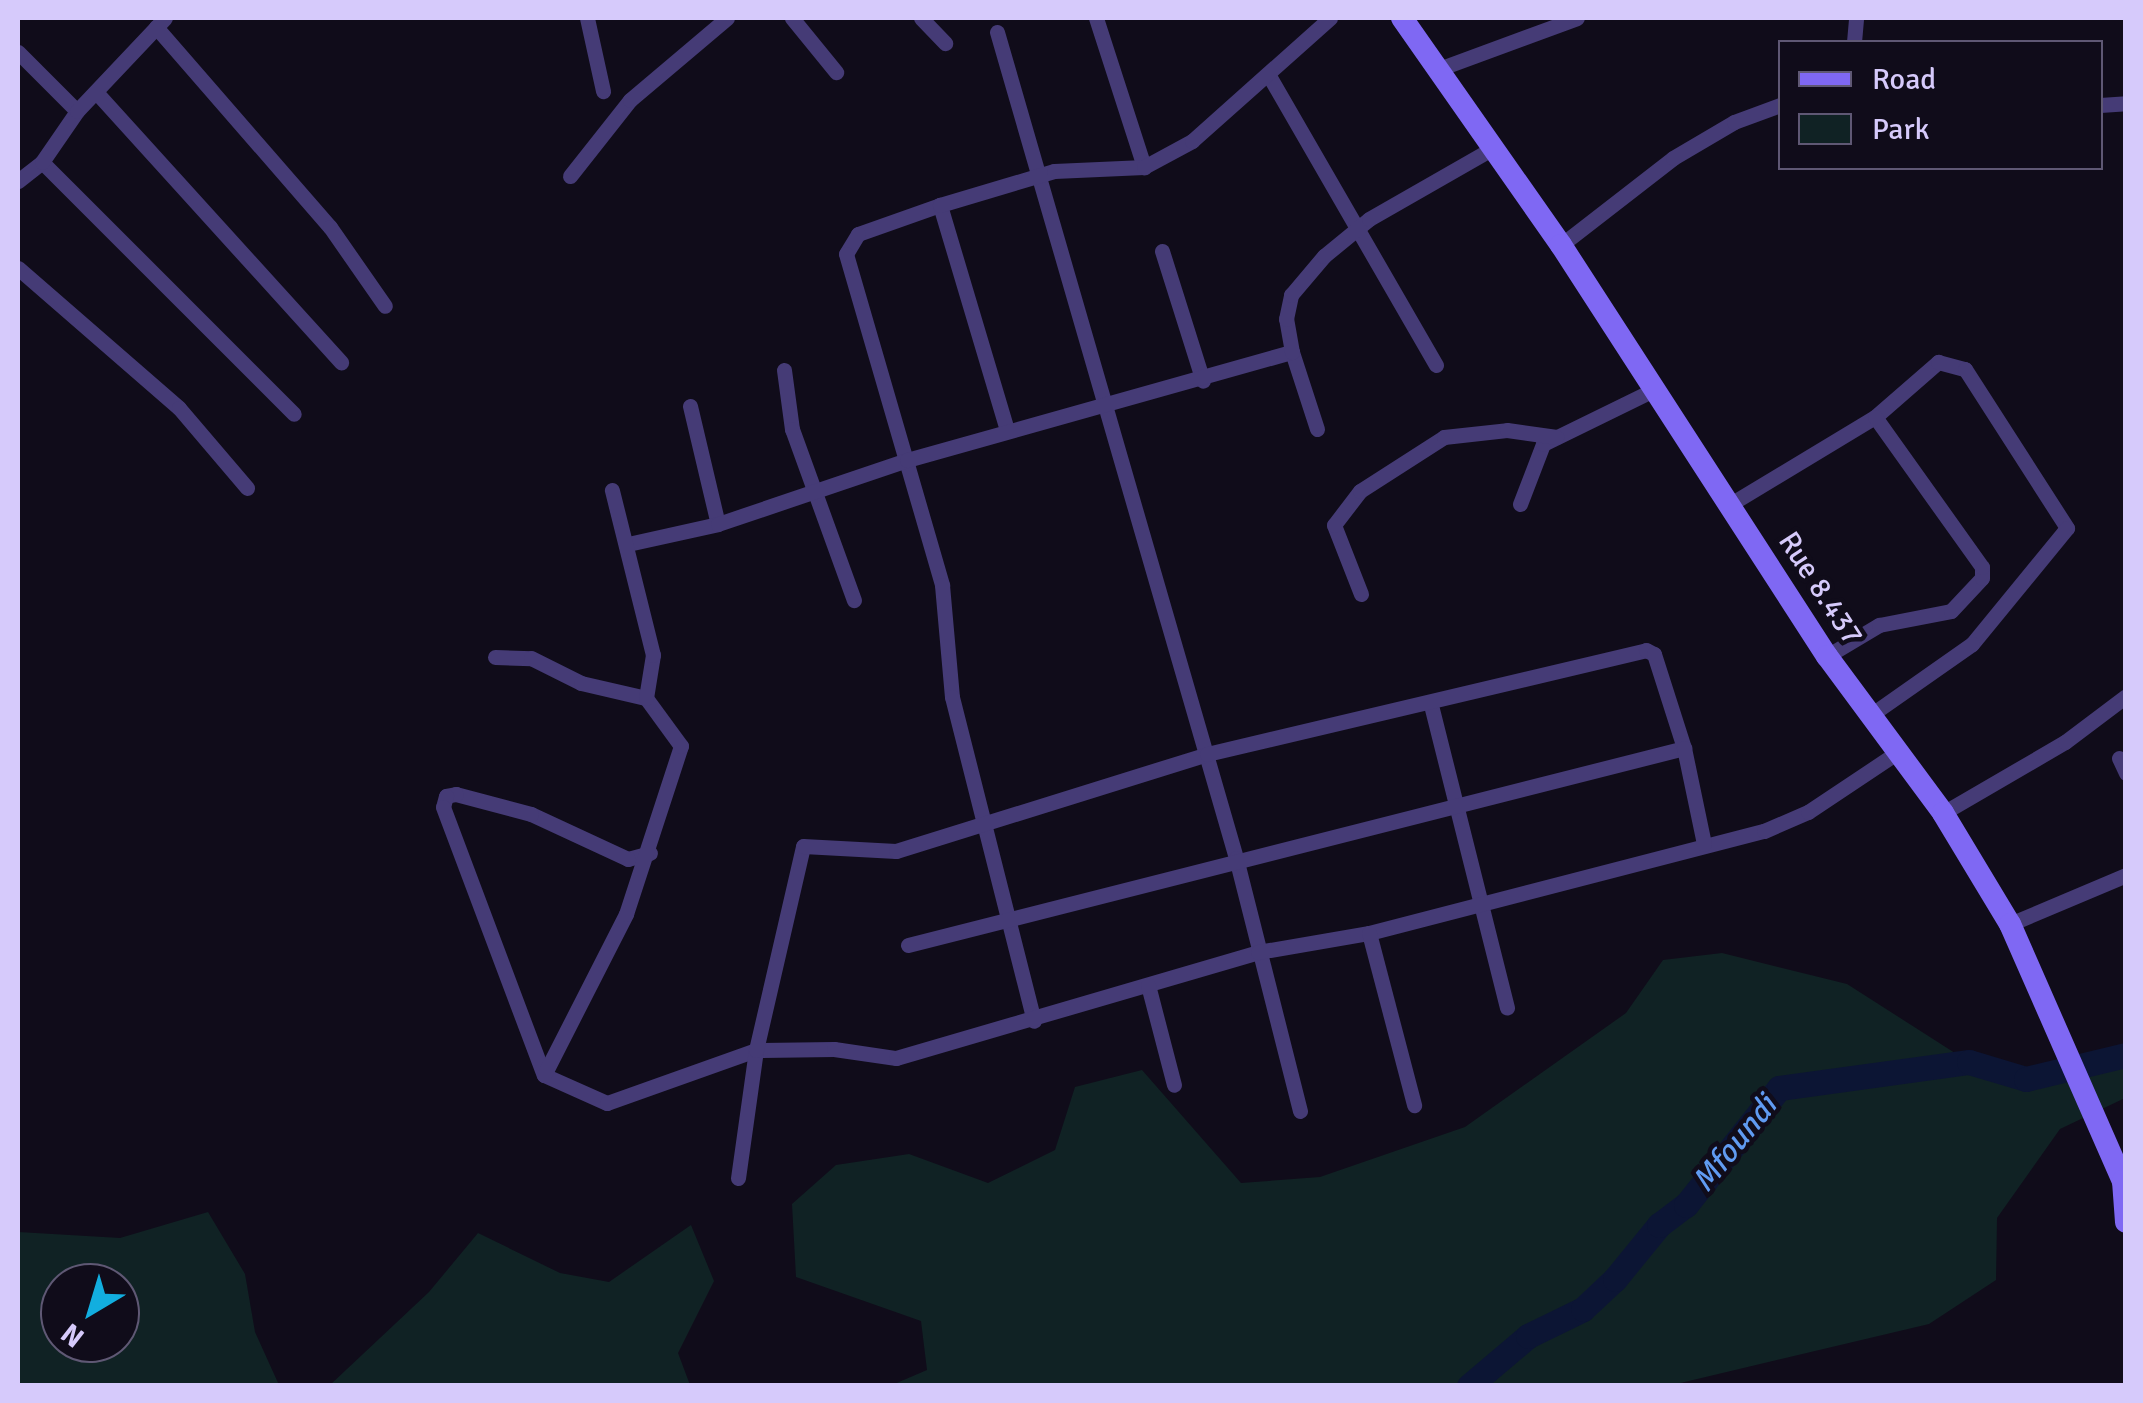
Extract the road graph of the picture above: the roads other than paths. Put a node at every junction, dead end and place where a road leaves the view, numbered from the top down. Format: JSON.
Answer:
{"nodes":[{"id":1,"x":587,"y":18,"type":"edge"},
{"id":2,"x":727,"y":18,"type":"edge"},
{"id":3,"x":792,"y":18,"type":"edge"},
{"id":4,"x":921,"y":18,"type":"edge"},
{"id":5,"x":1096,"y":18,"type":"edge"},
{"id":6,"x":1330,"y":18,"type":"edge"},
{"id":7,"x":1402,"y":18,"type":"edge"},
{"id":8,"x":1576,"y":18,"type":"edge"},
{"id":9,"x":161,"y":22,"type":"edge"},
{"id":10,"x":997,"y":32,"type":"dead end"},
{"id":11,"x":945,"y":43,"type":"dead end"},
{"id":12,"x":18,"y":52,"type":"edge"},
{"id":13,"x":1436,"y":70,"type":"junction"},
{"id":14,"x":836,"y":72,"type":"dead end"},
{"id":15,"x":1268,"y":74,"type":"junction"},
{"id":16,"x":602,"y":90,"type":"dead end"},
{"id":17,"x":96,"y":92,"type":"junction"},
{"id":18,"x":1778,"y":107,"type":"edge"},
{"id":19,"x":77,"y":111,"type":"junction"},
{"id":20,"x":1491,"y":150,"type":"junction"},
{"id":21,"x":42,"y":162,"type":"junction"},
{"id":22,"x":1144,"y":167,"type":"junction"},
{"id":23,"x":1036,"y":174,"type":"junction"},
{"id":24,"x":570,"y":176,"type":"dead end"},
{"id":25,"x":18,"y":180,"type":"edge"},
{"id":26,"x":940,"y":205,"type":"junction"},
{"id":27,"x":1358,"y":227,"type":"junction"},
{"id":28,"x":1561,"y":245,"type":"junction"},
{"id":29,"x":1162,"y":251,"type":"dead end"},
{"id":30,"x":18,"y":268,"type":"edge"},
{"id":31,"x":385,"y":306,"type":"dead end"},
{"id":32,"x":1292,"y":352,"type":"junction"},
{"id":33,"x":341,"y":362,"type":"dead end"},
{"id":34,"x":1436,"y":365,"type":"dead end"},
{"id":35,"x":784,"y":370,"type":"dead end"},
{"id":36,"x":1203,"y":381,"type":"junction"},
{"id":37,"x":1651,"y":391,"type":"junction"},
{"id":38,"x":690,"y":406,"type":"dead end"},
{"id":39,"x":1104,"y":408,"type":"junction"},
{"id":40,"x":294,"y":414,"type":"dead end"},
{"id":41,"x":1874,"y":416,"type":"junction"},
{"id":42,"x":1318,"y":429,"type":"dead end"},
{"id":43,"x":1007,"y":430,"type":"junction"},
{"id":44,"x":1557,"y":437,"type":"junction"},
{"id":45,"x":907,"y":460,"type":"junction"},
{"id":46,"x":247,"y":488,"type":"dead end"},
{"id":47,"x":612,"y":490,"type":"dead end"},
{"id":48,"x":814,"y":492,"type":"junction"},
{"id":49,"x":1520,"y":504,"type":"dead end"},
{"id":50,"x":1729,"y":505,"type":"junction"},
{"id":51,"x":718,"y":524,"type":"junction"},
{"id":52,"x":628,"y":544,"type":"junction"},
{"id":53,"x":1361,"y":594,"type":"dead end"},
{"id":54,"x":854,"y":600,"type":"dead end"},
{"id":55,"x":1827,"y":656,"type":"junction"},
{"id":56,"x":495,"y":657,"type":"dead end"},
{"id":57,"x":2126,"y":696,"type":"edge"},
{"id":58,"x":646,"y":698,"type":"junction"},
{"id":59,"x":1431,"y":705,"type":"junction"},
{"id":60,"x":1869,"y":716,"type":"junction"},
{"id":61,"x":1684,"y":748,"type":"junction"},
{"id":62,"x":1898,"y":752,"type":"junction"},
{"id":63,"x":1207,"y":754,"type":"junction"},
{"id":64,"x":1459,"y":803,"type":"junction"},
{"id":65,"x":1943,"y":813,"type":"junction"},
{"id":66,"x":983,"y":823,"type":"junction"},
{"id":67,"x":1704,"y":844,"type":"junction"},
{"id":68,"x":650,"y":853,"type":"junction"},
{"id":69,"x":1236,"y":858,"type":"junction"},
{"id":70,"x":2126,"y":875,"type":"edge"},
{"id":71,"x":1485,"y":905,"type":"junction"},
{"id":72,"x":1007,"y":924,"type":"junction"},
{"id":73,"x":2010,"y":924,"type":"junction"},
{"id":74,"x":1370,"y":933,"type":"junction"},
{"id":75,"x":908,"y":945,"type":"dead end"},
{"id":76,"x":1258,"y":952,"type":"junction"},
{"id":77,"x":1148,"y":985,"type":"junction"},
{"id":78,"x":1507,"y":1008,"type":"dead end"},
{"id":79,"x":1034,"y":1021,"type":"junction"},
{"id":80,"x":756,"y":1050,"type":"junction"},
{"id":81,"x":544,"y":1075,"type":"junction"},
{"id":82,"x":1174,"y":1085,"type":"dead end"},
{"id":83,"x":1414,"y":1105,"type":"dead end"},
{"id":84,"x":1300,"y":1111,"type":"dead end"},
{"id":85,"x":738,"y":1178,"type":"dead end"},
{"id":86,"x":2126,"y":1222,"type":"edge"}],
"edges":[{"from":1,"to":16,"type":"street"},
{"from":2,"to":24,"type":"street"},
{"from":3,"to":14,"type":"street"},
{"from":4,"to":11,"type":"street"},
{"from":5,"to":22,"type":"street"},
{"from":6,"to":15,"type":"street"},
{"from":7,"to":13,"type":"main road","name":"Rue 8.437"},
{"from":8,"to":13,"type":"street"},
{"from":9,"to":17,"type":"street"},
{"from":9,"to":31,"type":"street"},
{"from":10,"to":23,"type":"street"},
{"from":12,"to":19,"type":"street"},
{"from":13,"to":20,"type":"main road","name":"Rue 8.437"},
{"from":15,"to":22,"type":"street"},
{"from":15,"to":27,"type":"street"},
{"from":17,"to":19,"type":"street"},
{"from":17,"to":33,"type":"street"},
{"from":18,"to":28,"type":"street"},
{"from":19,"to":21,"type":"street"},
{"from":20,"to":27,"type":"street"},
{"from":20,"to":28,"type":"main road","name":"Rue 8.437"},
{"from":21,"to":25,"type":"street"},
{"from":21,"to":40,"type":"street"},
{"from":22,"to":23,"type":"street"},
{"from":23,"to":26,"type":"street"},
{"from":23,"to":39,"type":"street"},
{"from":26,"to":43,"type":"street"},
{"from":26,"to":45,"type":"street"},
{"from":27,"to":32,"type":"street"},
{"from":27,"to":34,"type":"street"},
{"from":28,"to":37,"type":"main road","name":"Rue 8.437"},
{"from":29,"to":36,"type":"street"},
{"from":30,"to":46,"type":"street"},
{"from":32,"to":36,"type":"street"},
{"from":32,"to":42,"type":"street"},
{"from":35,"to":48,"type":"street"},
{"from":36,"to":39,"type":"street"},
{"from":37,"to":44,"type":"street"},
{"from":37,"to":50,"type":"main road","name":"Rue 8.437"},
{"from":38,"to":51,"type":"street"},
{"from":39,"to":43,"type":"street"},
{"from":39,"to":63,"type":"street"},
{"from":41,"to":50,"type":"street"},
{"from":41,"to":55,"type":"street"},
{"from":41,"to":60,"type":"street"},
{"from":43,"to":45,"type":"street"},
{"from":44,"to":49,"type":"street"},
{"from":44,"to":53,"type":"street"},
{"from":45,"to":48,"type":"street"},
{"from":45,"to":66,"type":"street"},
{"from":47,"to":52,"type":"street"},
{"from":48,"to":51,"type":"street"},
{"from":48,"to":54,"type":"street"},
{"from":50,"to":55,"type":"main road","name":"Rue 8.437"},
{"from":51,"to":52,"type":"street"},
{"from":52,"to":58,"type":"street"},
{"from":55,"to":60,"type":"main road","name":"Rue 8.437"},
{"from":56,"to":58,"type":"street"},
{"from":57,"to":65,"type":"street"},
{"from":58,"to":68,"type":"street"},
{"from":59,"to":61,"type":"street"},
{"from":59,"to":63,"type":"street"},
{"from":59,"to":64,"type":"street"},
{"from":60,"to":62,"type":"main road","name":"Rue 8.437"},
{"from":61,"to":64,"type":"street"},
{"from":61,"to":67,"type":"street"},
{"from":62,"to":65,"type":"main road","name":"Rue 8.437"},
{"from":62,"to":67,"type":"street"},
{"from":63,"to":66,"type":"street"},
{"from":63,"to":69,"type":"street"},
{"from":64,"to":69,"type":"street"},
{"from":64,"to":71,"type":"street"},
{"from":65,"to":73,"type":"main road","name":"Rue 8.437"},
{"from":66,"to":72,"type":"street"},
{"from":66,"to":80,"type":"street"},
{"from":67,"to":71,"type":"street"},
{"from":68,"to":81,"type":"street"},
{"from":68,"to":81,"type":"street"},
{"from":69,"to":72,"type":"street"},
{"from":69,"to":76,"type":"street"},
{"from":70,"to":73,"type":"street"},
{"from":71,"to":74,"type":"street"},
{"from":71,"to":78,"type":"street"},
{"from":72,"to":75,"type":"street"},
{"from":72,"to":79,"type":"street"},
{"from":73,"to":86,"type":"main road","name":"Rue 8.437"},
{"from":74,"to":76,"type":"street"},
{"from":74,"to":83,"type":"street"},
{"from":76,"to":77,"type":"street"},
{"from":76,"to":84,"type":"street"},
{"from":77,"to":79,"type":"street"},
{"from":77,"to":82,"type":"street"},
{"from":79,"to":80,"type":"street"},
{"from":80,"to":81,"type":"street"},
{"from":80,"to":85,"type":"street"}]}
